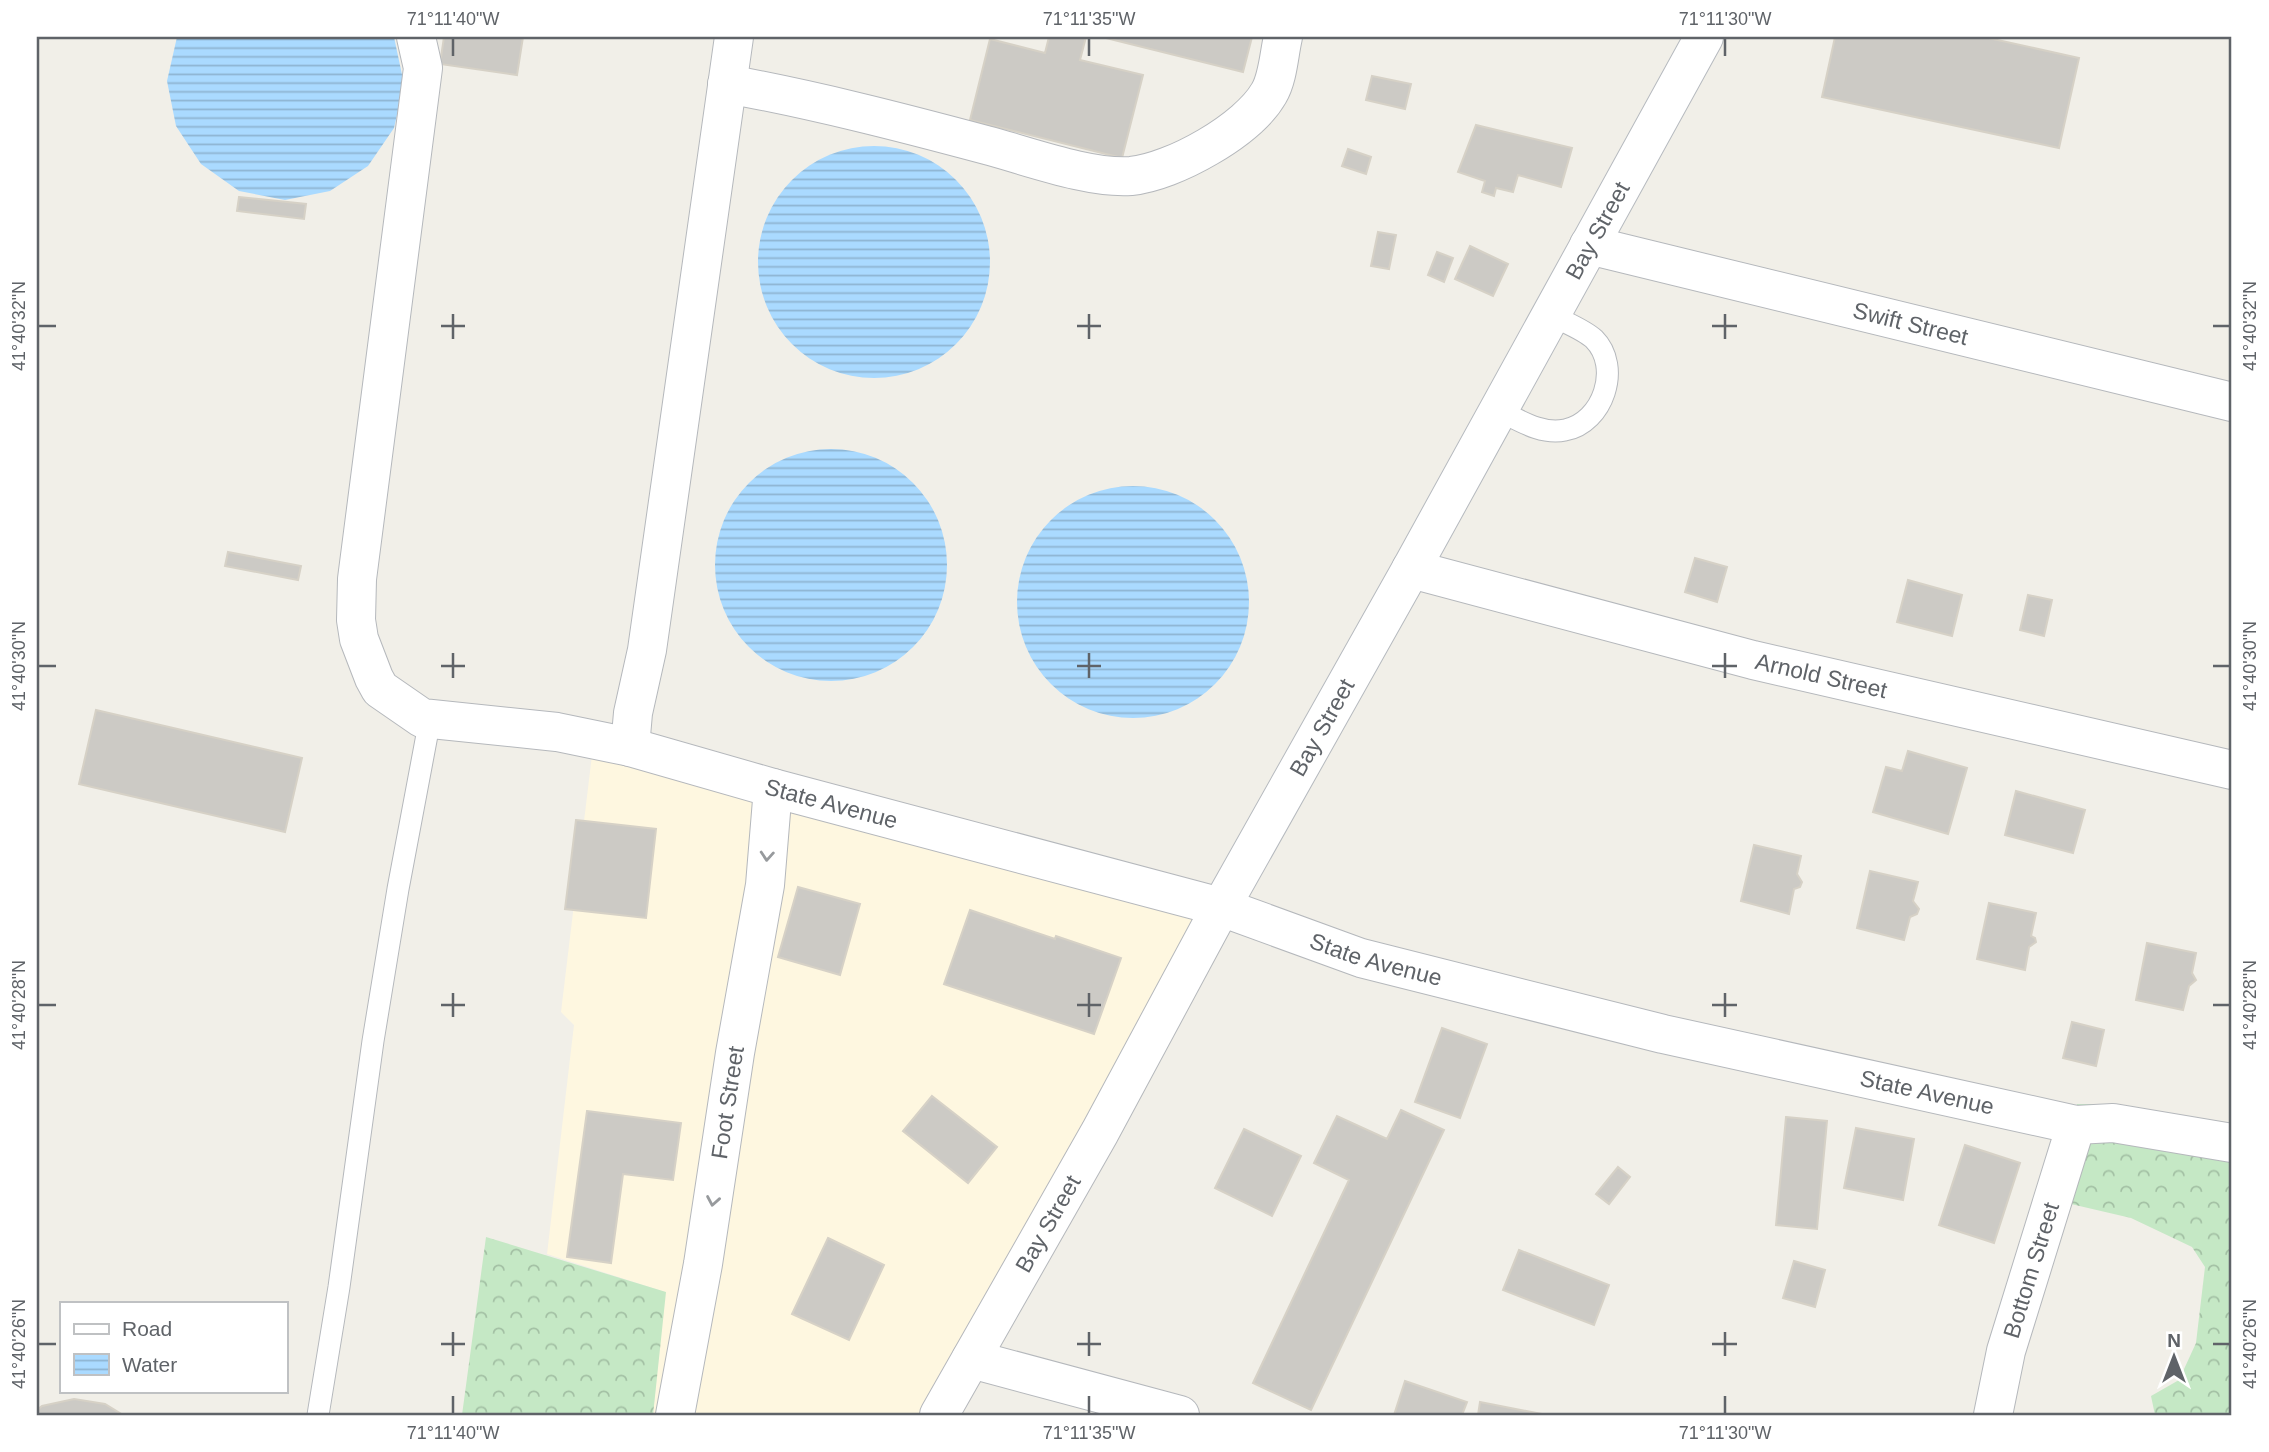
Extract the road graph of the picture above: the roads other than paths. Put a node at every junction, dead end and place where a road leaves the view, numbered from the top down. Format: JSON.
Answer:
{"nodes":[{"id":1,"x":416,"y":37,"type":"edge"},
{"id":2,"x":734,"y":37,"type":"edge"},
{"id":3,"x":1283,"y":37,"type":"edge"},
{"id":4,"x":1704,"y":37,"type":"edge"},
{"id":5,"x":727,"y":84,"type":"junction"},
{"id":6,"x":1589,"y":245,"type":"junction"},
{"id":7,"x":1551,"y":315,"type":"junction"},
{"id":8,"x":2232,"y":402,"type":"edge"},
{"id":9,"x":1498,"y":410,"type":"junction"},
{"id":10,"x":1411,"y":569,"type":"junction"},
{"id":11,"x":430,"y":719,"type":"junction"},
{"id":12,"x":630,"y":747,"type":"junction"},
{"id":13,"x":2232,"y":770,"type":"edge"},
{"id":14,"x":773,"y":788,"type":"junction"},
{"id":15,"x":1221,"y":907,"type":"junction"},
{"id":16,"x":2076,"y":1125,"type":"junction"},
{"id":17,"x":2232,"y":1143,"type":"edge"},
{"id":18,"x":971,"y":1359,"type":"junction"},
{"id":19,"x":318,"y":1415,"type":"edge"},
{"id":20,"x":675,"y":1415,"type":"edge"},
{"id":21,"x":939,"y":1415,"type":"edge"},
{"id":22,"x":1180,"y":1415,"type":"edge"},
{"id":23,"x":1993,"y":1415,"type":"edge"}],
"edges":[{"from":1,"to":11,"type":"street"},
{"from":2,"to":5,"type":"street"},
{"from":3,"to":5,"type":"street"},
{"from":4,"to":6,"type":"street","name":"Bay Street"},
{"from":5,"to":12,"type":"street"},
{"from":6,"to":7,"type":"street","name":"Bay Street"},
{"from":6,"to":8,"type":"street","name":"Swift Street"},
{"from":7,"to":9,"type":"street","name":"Bay Street"},
{"from":7,"to":9,"type":"lane"},
{"from":9,"to":10,"type":"street","name":"Bay Street"},
{"from":10,"to":13,"type":"street","name":"Arnold Street"},
{"from":10,"to":15,"type":"street","name":"Bay Street"},
{"from":11,"to":12,"type":"street","name":"State Avenue"},
{"from":11,"to":19,"type":"lane"},
{"from":12,"to":14,"type":"street","name":"State Avenue"},
{"from":14,"to":15,"type":"street","name":"State Avenue"},
{"from":14,"to":20,"type":"street","name":"Foot Street","one_way":true},
{"from":15,"to":16,"type":"street","name":"State Avenue"},
{"from":15,"to":18,"type":"street","name":"Bay Street"},
{"from":16,"to":17,"type":"street","name":"State Avenue"},
{"from":16,"to":23,"type":"street","name":"Bottom Street"},
{"from":18,"to":21,"type":"street","name":"Bay Street"},
{"from":18,"to":22,"type":"street"}]}
